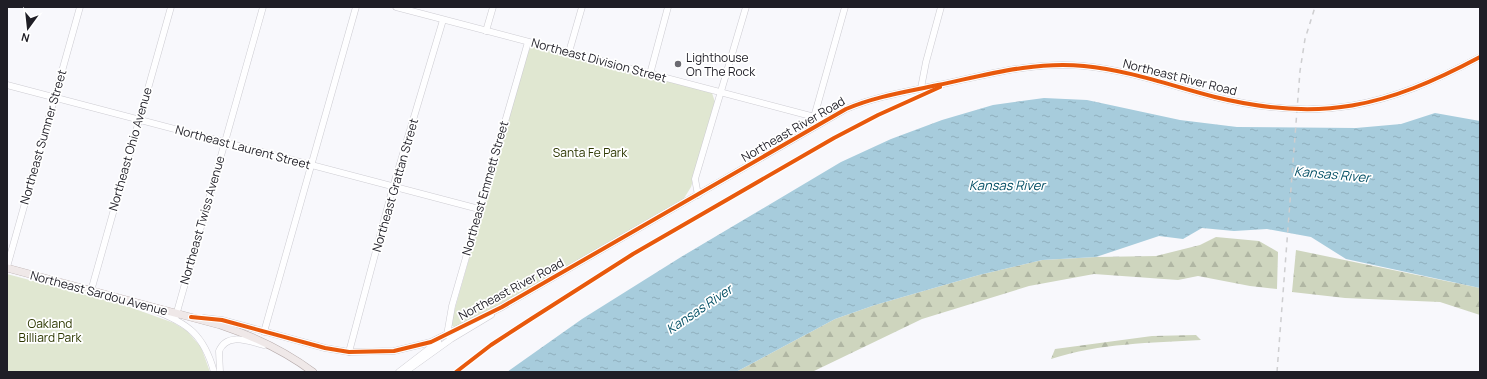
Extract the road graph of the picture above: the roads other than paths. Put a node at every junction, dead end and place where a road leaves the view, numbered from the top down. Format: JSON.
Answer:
{"nodes":[{"id":1,"x":80,"y":7,"type":"edge"},
{"id":2,"x":171,"y":7,"type":"edge"},
{"id":3,"x":263,"y":7,"type":"edge"},
{"id":4,"x":356,"y":7,"type":"edge"},
{"id":5,"x":399,"y":7,"type":"edge"},
{"id":6,"x":494,"y":7,"type":"edge"},
{"id":7,"x":582,"y":7,"type":"edge"},
{"id":8,"x":668,"y":7,"type":"edge"},
{"id":9,"x":746,"y":7,"type":"edge"},
{"id":10,"x":845,"y":7,"type":"edge"},
{"id":11,"x":941,"y":7,"type":"edge"},
{"id":12,"x":443,"y":20,"type":"junction"},
{"id":13,"x":486,"y":31,"type":"junction"},
{"id":14,"x":528,"y":42,"type":"junction"},
{"id":15,"x":569,"y":52,"type":"junction"},
{"id":16,"x":1480,"y":57,"type":"edge"},
{"id":17,"x":650,"y":74,"type":"junction"},
{"id":18,"x":7,"y":85,"type":"edge"},
{"id":19,"x":921,"y":88,"type":"junction"},
{"id":20,"x":722,"y":93,"type":"junction"},
{"id":21,"x":54,"y":97,"type":"junction"},
{"id":22,"x":814,"y":117,"type":"junction"},
{"id":23,"x":138,"y":119,"type":"junction"},
{"id":24,"x":826,"y":120,"type":"junction"},
{"id":25,"x":224,"y":142,"type":"junction"},
{"id":26,"x":310,"y":165,"type":"junction"},
{"id":27,"x":394,"y":187,"type":"junction"},
{"id":28,"x":698,"y":195,"type":"junction"},
{"id":29,"x":479,"y":209,"type":"junction"},
{"id":30,"x":7,"y":268,"type":"edge"},
{"id":31,"x":91,"y":291,"type":"junction"},
{"id":32,"x":502,"y":307,"type":"junction"},
{"id":33,"x":176,"y":316,"type":"junction"},
{"id":34,"x":191,"y":317,"type":"junction"},
{"id":35,"x":264,"y":332,"type":"junction"},
{"id":36,"x":447,"y":335,"type":"junction"},
{"id":37,"x":277,"y":348,"type":"junction"},
{"id":38,"x":349,"y":352,"type":"junction"},
{"id":39,"x":214,"y":372,"type":"edge"},
{"id":40,"x":220,"y":372,"type":"edge"},
{"id":41,"x":313,"y":372,"type":"edge"},
{"id":42,"x":399,"y":372,"type":"edge"},
{"id":43,"x":405,"y":372,"type":"edge"}],
"edges":[{"from":1,"to":21,"type":"street","name":"Northeast Sumner Street"},
{"from":2,"to":23,"type":"street","name":"Northeast Ohio Avenue"},
{"from":3,"to":25,"type":"street","name":"Northeast Twiss Avenue"},
{"from":4,"to":26,"type":"street"},
{"from":5,"to":12,"type":"street","name":"Northeast Division Street"},
{"from":6,"to":13,"type":"street"},
{"from":7,"to":15,"type":"street"},
{"from":8,"to":17,"type":"street"},
{"from":9,"to":20,"type":"street"},
{"from":10,"to":22,"type":"street"},
{"from":11,"to":19,"type":"street"},
{"from":12,"to":13,"type":"street","name":"Northeast Division Street"},
{"from":12,"to":27,"type":"street","name":"Northeast Grattan Street"},
{"from":13,"to":14,"type":"street","name":"Northeast Division Street"},
{"from":14,"to":15,"type":"street","name":"Northeast Division Street"},
{"from":14,"to":29,"type":"street","name":"Northeast Emmett Street"},
{"from":15,"to":17,"type":"street","name":"Northeast Division Street"},
{"from":16,"to":19,"type":"street","name":"Northeast River Road"},
{"from":17,"to":20,"type":"street","name":"Northeast Division Street"},
{"from":18,"to":21,"type":"street","name":"Northeast Laurent Street"},
{"from":19,"to":24,"type":"street","name":"Northeast River Road"},
{"from":20,"to":22,"type":"street","name":"Northeast Division Street"},
{"from":20,"to":28,"type":"street"},
{"from":21,"to":23,"type":"street","name":"Northeast Laurent Street"},
{"from":21,"to":30,"type":"street","name":"Northeast Sumner Street"},
{"from":22,"to":24,"type":"street","name":"Northeast Division Street"},
{"from":23,"to":25,"type":"street","name":"Northeast Laurent Street"},
{"from":23,"to":31,"type":"street","name":"Northeast Ohio Avenue"},
{"from":24,"to":28,"type":"street","name":"Northeast River Road"},
{"from":25,"to":26,"type":"street","name":"Northeast Laurent Street"},
{"from":25,"to":33,"type":"street","name":"Northeast Twiss Avenue"},
{"from":26,"to":27,"type":"street","name":"Northeast Laurent Street"},
{"from":26,"to":35,"type":"street"},
{"from":27,"to":29,"type":"street","name":"Northeast Laurent Street"},
{"from":27,"to":38,"type":"street","name":"Northeast Grattan Street"},
{"from":28,"to":32,"type":"street","name":"Northeast River Road"},
{"from":29,"to":36,"type":"street","name":"Northeast Emmett Street"},
{"from":30,"to":31,"type":"main road","name":"Northeast Sardou Avenue"},
{"from":31,"to":33,"type":"main road","name":"Northeast Sardou Avenue"},
{"from":32,"to":36,"type":"street","name":"Northeast River Road"},
{"from":32,"to":43,"type":"street"},
{"from":33,"to":34,"type":"main road","name":"Northeast Sardou Avenue"},
{"from":33,"to":39,"type":"street"},
{"from":34,"to":35,"type":"street","name":"Northeast Sardou Avenue"},
{"from":34,"to":37,"type":"main road","name":"Northeast Sardou Avenue"},
{"from":35,"to":38,"type":"street","name":"Northeast Sardou Avenue"},
{"from":36,"to":38,"type":"street","name":"Northeast Sardou Avenue"},
{"from":36,"to":42,"type":"street"},
{"from":37,"to":40,"type":"street"},
{"from":37,"to":41,"type":"main road","name":"Northeast Sardou Avenue"}]}
